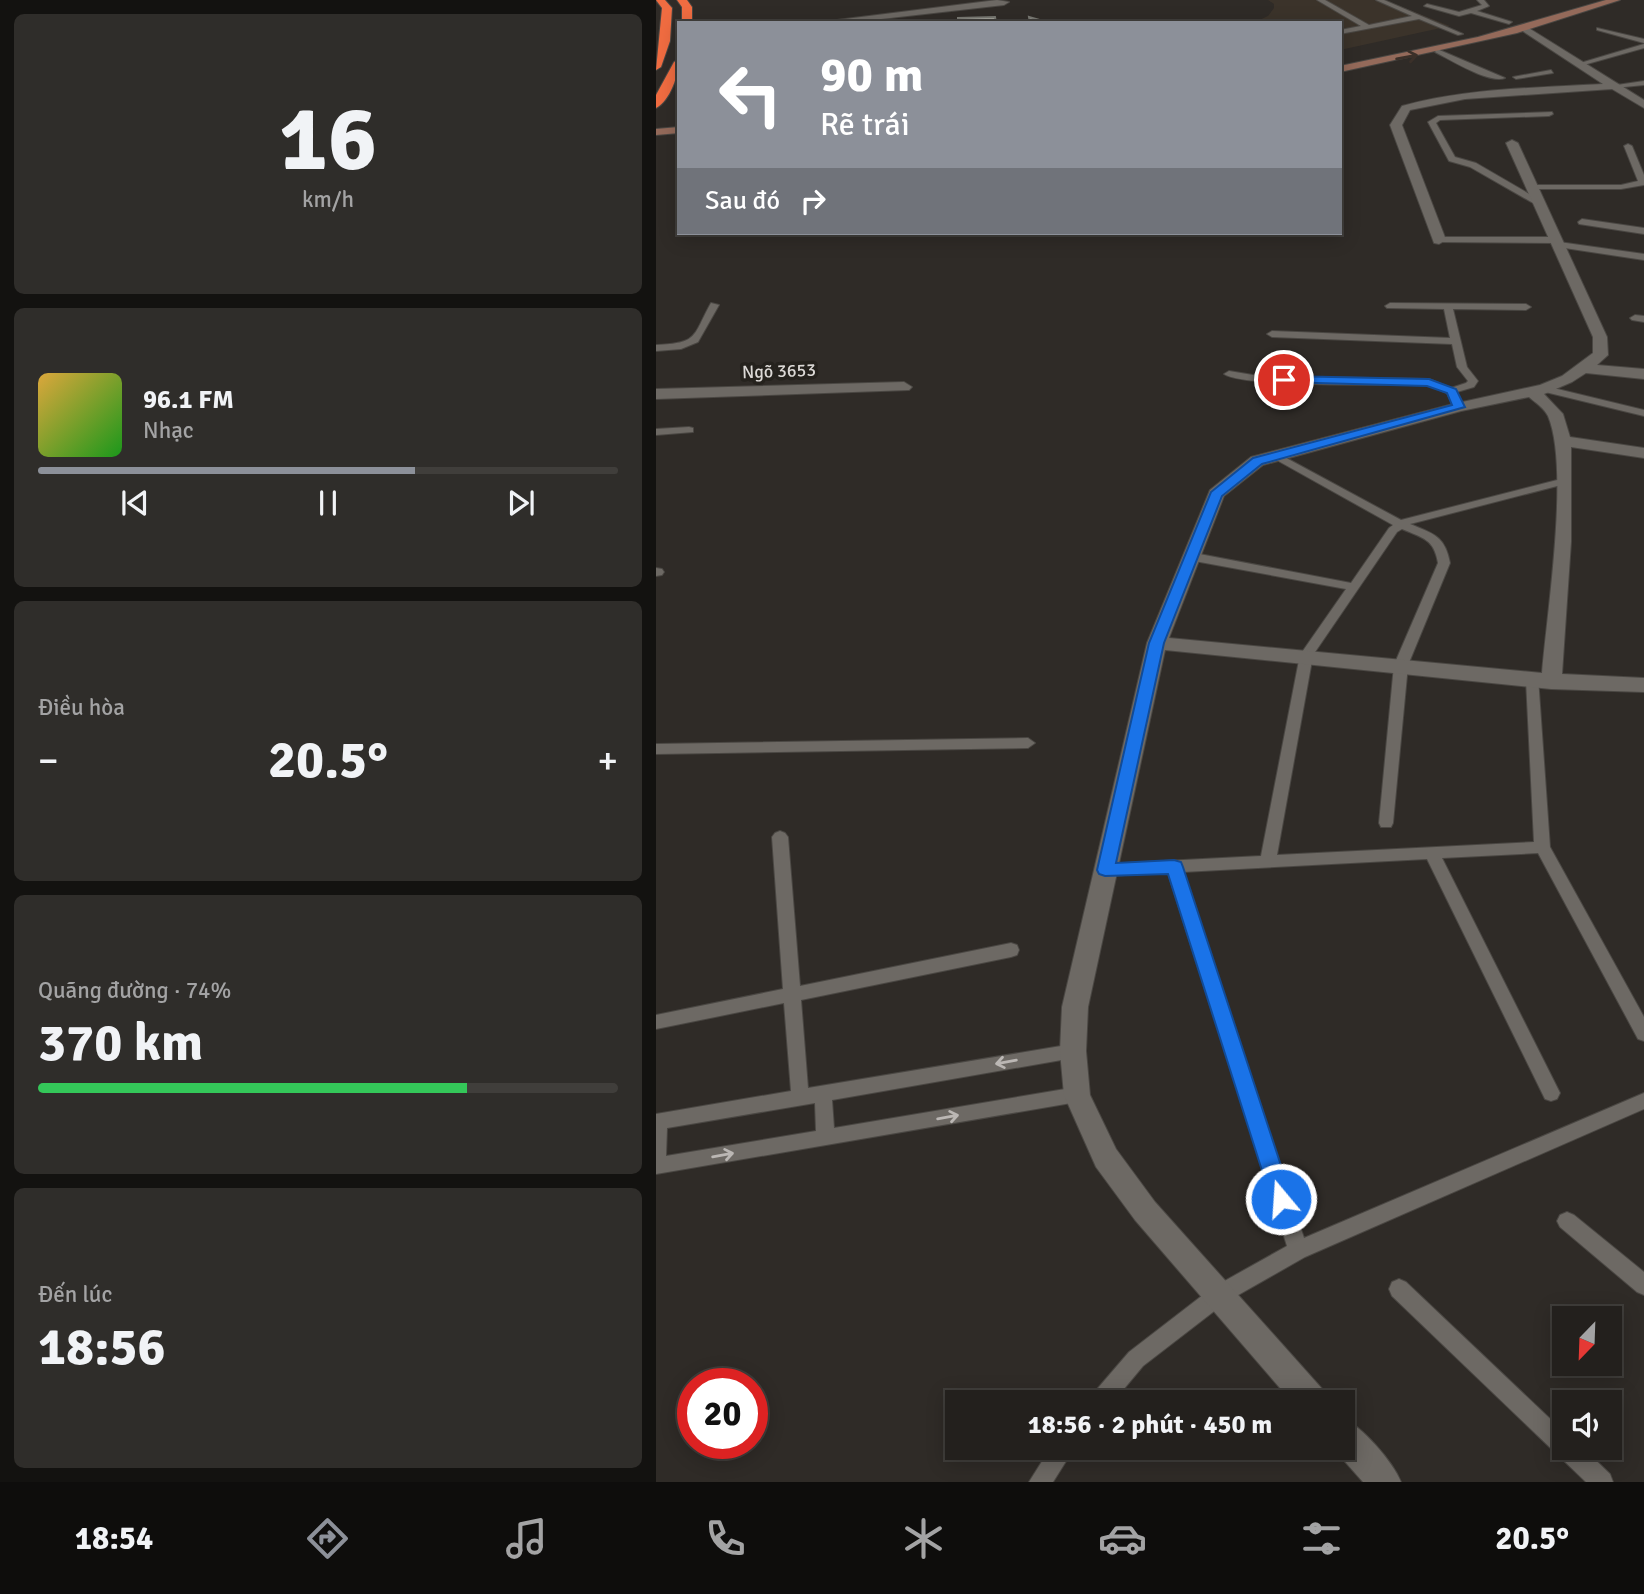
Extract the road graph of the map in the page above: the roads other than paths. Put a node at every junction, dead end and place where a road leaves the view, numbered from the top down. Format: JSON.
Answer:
{"nodes":[{"id":1,"x":660,"y":0,"type":"edge"},
{"id":2,"x":682,"y":0,"type":"edge"},
{"id":3,"x":1320,"y":0,"type":"edge"},
{"id":4,"x":1379,"y":0,"type":"edge"},
{"id":5,"x":1480,"y":0,"type":"edge"},
{"id":6,"x":1615,"y":0,"type":"edge"},
{"id":7,"x":1004,"y":2,"type":"dead end"},
{"id":8,"x":1565,"y":4,"type":"dead end"},
{"id":9,"x":1427,"y":6,"type":"dead end"},
{"id":10,"x":1472,"y":11,"type":"junction"},
{"id":11,"x":1531,"y":16,"type":"junction"},
{"id":12,"x":1419,"y":17,"type":"junction"},
{"id":13,"x":687,"y":21,"type":"edge"},
{"id":14,"x":836,"y":21,"type":"edge"},
{"id":15,"x":1509,"y":22,"type":"junction"},
{"id":16,"x":1554,"y":22,"type":"junction"},
{"id":17,"x":1368,"y":27,"type":"junction"},
{"id":18,"x":1599,"y":29,"type":"dead end"},
{"id":19,"x":1527,"y":30,"type":"junction"},
{"id":20,"x":1342,"y":32,"type":"edge"},
{"id":21,"x":1460,"y":34,"type":"junction"},
{"id":22,"x":1644,"y":44,"type":"edge"},
{"id":23,"x":1437,"y":51,"type":"junction"},
{"id":24,"x":1342,"y":58,"type":"edge"},
{"id":25,"x":1580,"y":64,"type":"junction"},
{"id":26,"x":677,"y":66,"type":"edge"},
{"id":27,"x":656,"y":67,"type":"edge"},
{"id":28,"x":1342,"y":69,"type":"edge"},
{"id":29,"x":1551,"y":72,"type":"dead end"},
{"id":30,"x":1516,"y":77,"type":"dead end"},
{"id":31,"x":1501,"y":78,"type":"dead end"},
{"id":32,"x":1644,"y":83,"type":"edge"},
{"id":33,"x":1614,"y":86,"type":"junction"},
{"id":34,"x":656,"y":105,"type":"edge"},
{"id":35,"x":1644,"y":106,"type":"edge"},
{"id":36,"x":1549,"y":114,"type":"dead end"},
{"id":37,"x":677,"y":119,"type":"edge"},
{"id":38,"x":656,"y":121,"type":"edge"},
{"id":39,"x":677,"y":130,"type":"edge"},
{"id":40,"x":656,"y":132,"type":"edge"},
{"id":41,"x":1512,"y":143,"type":"dead end"},
{"id":42,"x":1628,"y":146,"type":"dead end"},
{"id":43,"x":1532,"y":187,"type":"junction"},
{"id":44,"x":1540,"y":204,"type":"junction"},
{"id":45,"x":1582,"y":222,"type":"dead end"},
{"id":46,"x":1644,"y":231,"type":"edge"},
{"id":47,"x":1439,"y":240,"type":"joint"},
{"id":48,"x":1557,"y":242,"type":"junction"},
{"id":49,"x":1644,"y":257,"type":"edge"},
{"id":50,"x":714,"y":305,"type":"dead end"},
{"id":51,"x":1390,"y":306,"type":"dead end"},
{"id":52,"x":1448,"y":307,"type":"junction"},
{"id":53,"x":1526,"y":307,"type":"dead end"},
{"id":54,"x":1272,"y":334,"type":"dead end"},
{"id":55,"x":1456,"y":341,"type":"junction"},
{"id":56,"x":656,"y":348,"type":"edge"},
{"id":57,"x":1583,"y":368,"type":"junction"},
{"id":58,"x":1229,"y":374,"type":"dead end"},
{"id":59,"x":1644,"y":374,"type":"edge"},
{"id":60,"x":904,"y":387,"type":"dead end"},
{"id":61,"x":1538,"y":390,"type":"junction"},
{"id":62,"x":656,"y":394,"type":"edge"},
{"id":63,"x":1455,"y":399,"type":"junction"},
{"id":64,"x":1644,"y":412,"type":"edge"},
{"id":65,"x":689,"y":430,"type":"dead end"},
{"id":66,"x":656,"y":432,"type":"edge"},
{"id":67,"x":1561,"y":441,"type":"junction"},
{"id":68,"x":1644,"y":453,"type":"edge"},
{"id":69,"x":1277,"y":456,"type":"junction"},
{"id":70,"x":1565,"y":481,"type":"junction"},
{"id":71,"x":1400,"y":524,"type":"junction"},
{"id":72,"x":1189,"y":556,"type":"junction"},
{"id":73,"x":1354,"y":587,"type":"junction"},
{"id":74,"x":1156,"y":643,"type":"junction"},
{"id":75,"x":1307,"y":655,"type":"junction"},
{"id":76,"x":1401,"y":665,"type":"junction"},
{"id":77,"x":1542,"y":681,"type":"junction"},
{"id":78,"x":1644,"y":685,"type":"edge"},
{"id":79,"x":1028,"y":743,"type":"dead end"},
{"id":80,"x":656,"y":749,"type":"edge"},
{"id":81,"x":1386,"y":823,"type":"dead end"},
{"id":82,"x":780,"y":837,"type":"dead end"},
{"id":83,"x":1542,"y":847,"type":"junction"},
{"id":84,"x":1432,"y":853,"type":"junction"},
{"id":85,"x":1268,"y":861,"type":"junction"},
{"id":86,"x":1174,"y":867,"type":"junction"},
{"id":87,"x":1105,"y":870,"type":"junction"},
{"id":88,"x":1011,"y":950,"type":"dead end"},
{"id":89,"x":792,"y":996,"type":"junction"},
{"id":90,"x":656,"y":1022,"type":"edge"},
{"id":91,"x":1644,"y":1034,"type":"edge"},
{"id":92,"x":1073,"y":1051,"type":"junction"},
{"id":93,"x":823,"y":1093,"type":"junction"},
{"id":94,"x":1551,"y":1093,"type":"dead end"},
{"id":95,"x":1077,"y":1095,"type":"junction"},
{"id":96,"x":800,"y":1097,"type":"junction"},
{"id":97,"x":1644,"y":1101,"type":"edge"},
{"id":98,"x":657,"y":1122,"type":"edge"},
{"id":99,"x":825,"y":1138,"type":"junction"},
{"id":100,"x":656,"y":1166,"type":"edge"},
{"id":101,"x":1567,"y":1221,"type":"dead end"},
{"id":102,"x":1298,"y":1250,"type":"junction"},
{"id":103,"x":1644,"y":1285,"type":"edge"},
{"id":104,"x":1399,"y":1289,"type":"dead end"},
{"id":105,"x":1219,"y":1295,"type":"junction"},
{"id":106,"x":1109,"y":1390,"type":"edge"},
{"id":107,"x":1302,"y":1390,"type":"edge"},
{"id":108,"x":1552,"y":1435,"type":"edge"},
{"id":109,"x":1355,"y":1449,"type":"edge"},
{"id":110,"x":1055,"y":1460,"type":"edge"},
{"id":111,"x":1579,"y":1460,"type":"edge"},
{"id":112,"x":1040,"y":1482,"type":"edge"},
{"id":113,"x":1385,"y":1482,"type":"edge"},
{"id":114,"x":1602,"y":1482,"type":"edge"}],
"edges":[{"from":1,"to":27,"type":"highway"},
{"from":2,"to":13,"type":"highway"},
{"from":3,"to":17,"type":"lane"},
{"from":4,"to":12,"type":"lane"},
{"from":5,"to":10,"type":"lane"},
{"from":6,"to":16,"type":"main road"},
{"from":7,"to":14,"type":"street"},
{"from":8,"to":11,"type":"main road"},
{"from":9,"to":10,"type":"lane"},
{"from":10,"to":15,"type":"lane"},
{"from":11,"to":15,"type":"main road"},
{"from":11,"to":16,"type":"main road"},
{"from":12,"to":17,"type":"lane"},
{"from":12,"to":21,"type":"lane"},
{"from":15,"to":21,"type":"main road"},
{"from":16,"to":19,"type":"main road"},
{"from":17,"to":20,"type":"lane"},
{"from":18,"to":22,"type":"lane"},
{"from":19,"to":23,"type":"main road"},
{"from":19,"to":25,"type":"street"},
{"from":21,"to":24,"type":"main road"},
{"from":22,"to":25,"type":"lane"},
{"from":28,"to":23,"type":"main road","one_way":true},
{"from":23,"to":31,"type":"lane"},
{"from":25,"to":33,"type":"street"},
{"from":26,"to":34,"type":"highway"},
{"from":29,"to":30,"type":"lane"},
{"from":32,"to":33,"type":"lane"},
{"from":33,"to":35,"type":"street"},
{"from":33,"to":47,"type":"street"},
{"from":36,"to":44,"type":"lane"},
{"from":37,"to":38,"type":"main road"},
{"from":39,"to":40,"type":"main road"},
{"from":41,"to":43,"type":"street"},
{"from":42,"to":43,"type":"lane"},
{"from":43,"to":44,"type":"street"},
{"from":44,"to":48,"type":"street"},
{"from":45,"to":46,"type":"lane"},
{"from":47,"to":48,"type":"lane"},
{"from":48,"to":49,"type":"lane"},
{"from":48,"to":57,"type":"street"},
{"from":50,"to":56,"type":"lane"},
{"from":51,"to":52,"type":"lane"},
{"from":52,"to":53,"type":"lane"},
{"from":52,"to":55,"type":"lane"},
{"from":54,"to":55,"type":"lane"},
{"from":55,"to":63,"type":"lane"},
{"from":57,"to":59,"type":"street"},
{"from":57,"to":61,"type":"street"},
{"from":58,"to":63,"type":"lane"},
{"from":60,"to":62,"type":"street","name":"Ngõ 3653"},
{"from":61,"to":63,"type":"street"},
{"from":61,"to":64,"type":"lane"},
{"from":61,"to":67,"type":"street"},
{"from":63,"to":69,"type":"street"},
{"from":65,"to":66,"type":"lane"},
{"from":67,"to":68,"type":"street"},
{"from":67,"to":70,"type":"street"},
{"from":69,"to":71,"type":"lane"},
{"from":69,"to":72,"type":"street"},
{"from":70,"to":71,"type":"lane"},
{"from":70,"to":77,"type":"street"},
{"from":71,"to":73,"type":"lane"},
{"from":71,"to":76,"type":"lane"},
{"from":72,"to":73,"type":"lane"},
{"from":72,"to":74,"type":"street"},
{"from":73,"to":75,"type":"lane"},
{"from":74,"to":75,"type":"street"},
{"from":74,"to":87,"type":"street"},
{"from":75,"to":76,"type":"street"},
{"from":75,"to":85,"type":"lane"},
{"from":76,"to":77,"type":"street"},
{"from":76,"to":81,"type":"lane"},
{"from":77,"to":78,"type":"street"},
{"from":77,"to":83,"type":"lane"},
{"from":79,"to":80,"type":"lane"},
{"from":82,"to":89,"type":"lane"},
{"from":83,"to":84,"type":"lane"},
{"from":83,"to":91,"type":"lane"},
{"from":84,"to":85,"type":"lane"},
{"from":84,"to":94,"type":"lane"},
{"from":85,"to":86,"type":"lane"},
{"from":86,"to":87,"type":"lane"},
{"from":86,"to":102,"type":"lane"},
{"from":87,"to":92,"type":"street"},
{"from":88,"to":89,"type":"lane"},
{"from":89,"to":90,"type":"lane"},
{"from":89,"to":96,"type":"lane"},
{"from":92,"to":93,"type":"lane","one_way":true},
{"from":92,"to":95,"type":"street"},
{"from":93,"to":96,"type":"lane"},
{"from":93,"to":99,"type":"lane"},
{"from":99,"to":95,"type":"lane","one_way":true},
{"from":95,"to":105,"type":"street"},
{"from":96,"to":98,"type":"lane"},
{"from":97,"to":102,"type":"lane"},
{"from":98,"to":100,"type":"lane"},
{"from":100,"to":99,"type":"lane","one_way":true},
{"from":101,"to":103,"type":"lane"},
{"from":102,"to":105,"type":"lane"},
{"from":104,"to":108,"type":"lane"},
{"from":105,"to":106,"type":"lane"},
{"from":105,"to":107,"type":"street"},
{"from":109,"to":113,"type":"street"},
{"from":110,"to":112,"type":"lane"},
{"from":111,"to":114,"type":"lane"}]}
